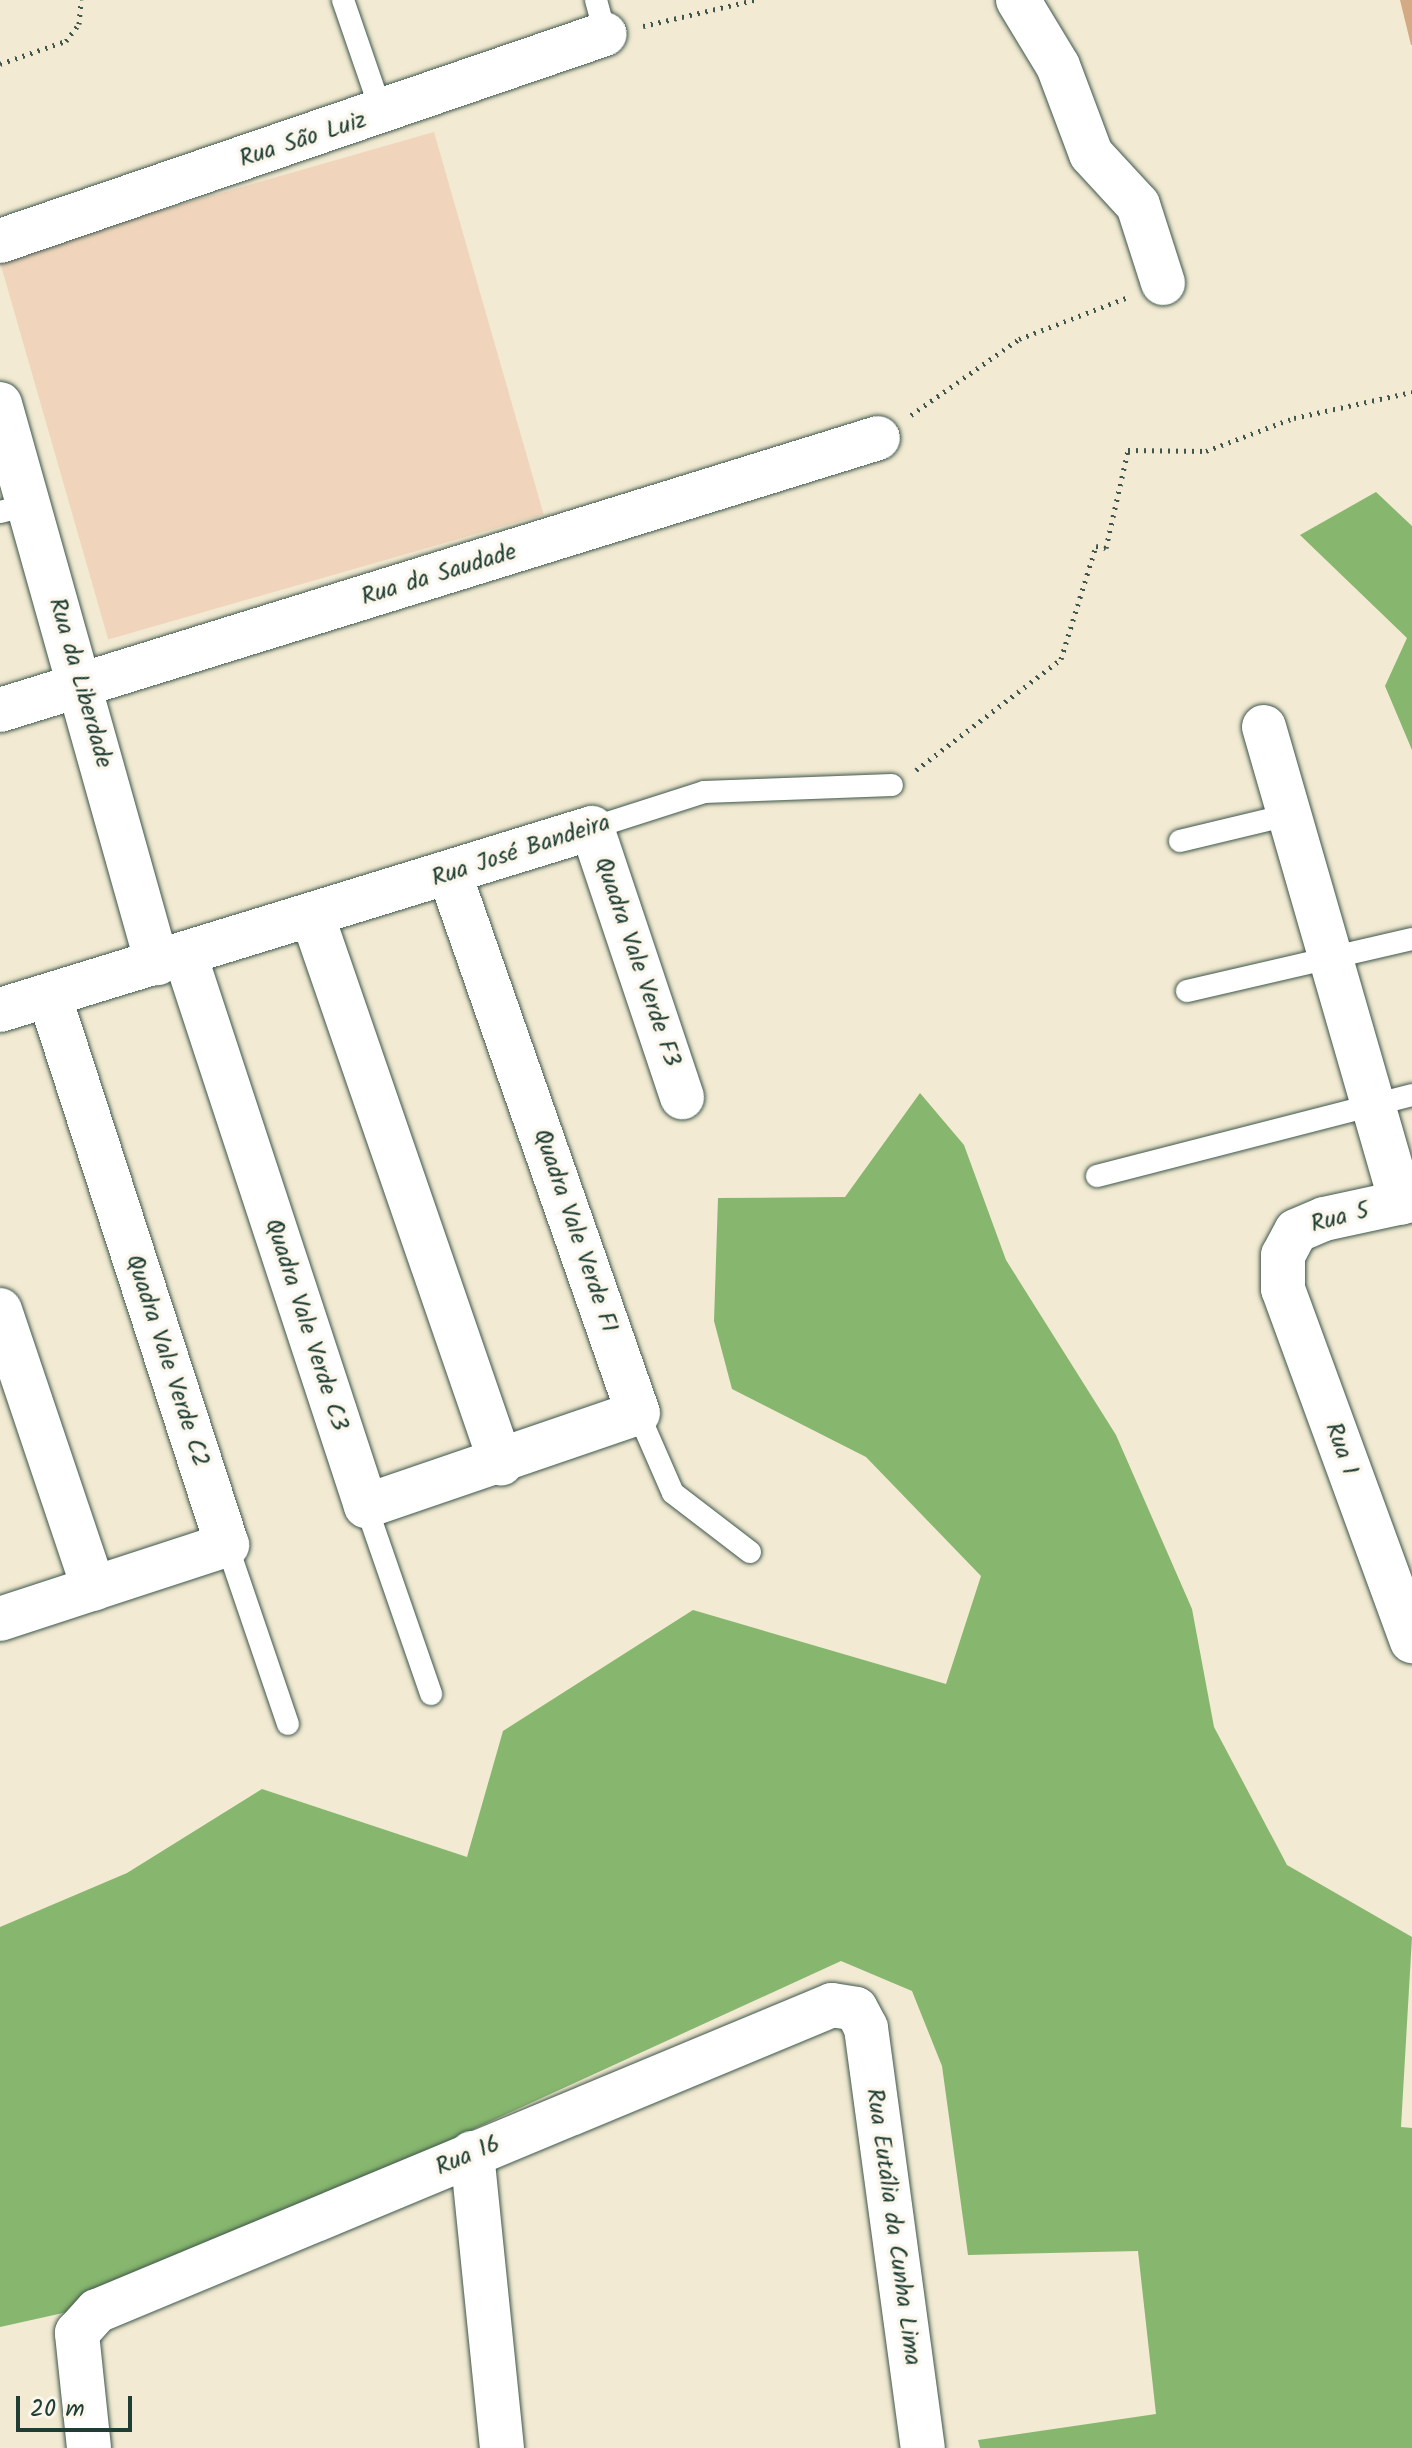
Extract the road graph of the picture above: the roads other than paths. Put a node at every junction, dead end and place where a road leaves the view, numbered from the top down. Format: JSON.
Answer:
{"nodes":[{"id":1,"x":343,"y":0,"type":"edge"},
{"id":2,"x":1018,"y":0,"type":"edge"},
{"id":3,"x":601,"y":17,"type":"edge"},
{"id":4,"x":382,"y":113,"type":"junction"},
{"id":5,"x":0,"y":241,"type":"edge"},
{"id":6,"x":1163,"y":283,"type":"road end"},
{"id":7,"x":0,"y":404,"type":"edge"},
{"id":8,"x":878,"y":438,"type":"road end"},
{"id":9,"x":14,"y":509,"type":"edge"},
{"id":10,"x":83,"y":686,"type":"junction"},
{"id":11,"x":0,"y":710,"type":"edge"},
{"id":12,"x":1264,"y":727,"type":"dead end"},
{"id":13,"x":892,"y":785,"type":"road end"},
{"id":14,"x":1288,"y":815,"type":"junction"},
{"id":15,"x":592,"y":828,"type":"junction"},
{"id":16,"x":1180,"y":841,"type":"dead end"},
{"id":17,"x":450,"y":875,"type":"junction"},
{"id":18,"x":313,"y":918,"type":"junction"},
{"id":19,"x":1412,"y":939,"type":"edge"},
{"id":20,"x":1331,"y":958,"type":"junction"},
{"id":21,"x":171,"y":959,"type":"junction"},
{"id":22,"x":1187,"y":991,"type":"dead end"},
{"id":23,"x":49,"y":995,"type":"junction"},
{"id":24,"x":0,"y":1010,"type":"edge"},
{"id":25,"x":682,"y":1097,"type":"dead end"},
{"id":26,"x":1393,"y":1100,"type":"edge"},
{"id":27,"x":1097,"y":1176,"type":"dead end"},
{"id":28,"x":1406,"y":1202,"type":"edge"},
{"id":29,"x":1283,"y":1255,"type":"joint"},
{"id":30,"x":0,"y":1310,"type":"edge"},
{"id":31,"x":638,"y":1413,"type":"junction"},
{"id":32,"x":501,"y":1463,"type":"junction"},
{"id":33,"x":366,"y":1506,"type":"junction"},
{"id":34,"x":227,"y":1545,"type":"junction"},
{"id":35,"x":750,"y":1552,"type":"dead end"},
{"id":36,"x":94,"y":1589,"type":"junction"},
{"id":37,"x":0,"y":1619,"type":"edge"},
{"id":38,"x":1412,"y":1641,"type":"edge"},
{"id":39,"x":431,"y":1694,"type":"dead end"},
{"id":40,"x":288,"y":1724,"type":"dead end"},
{"id":41,"x":856,"y":2009,"type":"joint"},
{"id":42,"x":472,"y":2153,"type":"junction"},
{"id":43,"x":89,"y":2448,"type":"edge"},
{"id":44,"x":502,"y":2448,"type":"edge"},
{"id":45,"x":923,"y":2448,"type":"edge"}],
"edges":[{"from":1,"to":4,"type":"lane"},
{"from":2,"to":6,"type":"street"},
{"from":3,"to":4,"type":"street","name":"Rua São Luiz"},
{"from":4,"to":5,"type":"street","name":"Rua São Luiz"},
{"from":7,"to":9,"type":"street","name":"Rua da Liberdade"},
{"from":8,"to":10,"type":"street","name":"Rua da Saudade"},
{"from":9,"to":10,"type":"street","name":"Rua da Liberdade"},
{"from":10,"to":11,"type":"street","name":"Rua da Saudade"},
{"from":10,"to":21,"type":"street","name":"Rua da Liberdade"},
{"from":12,"to":14,"type":"street"},
{"from":13,"to":15,"type":"lane","name":"Rua José Bandeira"},
{"from":14,"to":16,"type":"lane"},
{"from":14,"to":20,"type":"street"},
{"from":15,"to":17,"type":"street","name":"Rua José Bandeira"},
{"from":15,"to":25,"type":"street","name":"Quadra Vale Verde F3"},
{"from":17,"to":18,"type":"street","name":"Rua José Bandeira"},
{"from":17,"to":31,"type":"street","name":"Quadra Vale Verde F1"},
{"from":18,"to":21,"type":"street","name":"Rua José Bandeira"},
{"from":18,"to":32,"type":"street"},
{"from":19,"to":20,"type":"lane"},
{"from":20,"to":22,"type":"lane"},
{"from":20,"to":26,"type":"street"},
{"from":21,"to":23,"type":"street","name":"Rua José Bandeira"},
{"from":21,"to":33,"type":"street","name":"Quadra Vale Verde C3"},
{"from":23,"to":24,"type":"street","name":"Rua José Bandeira"},
{"from":23,"to":34,"type":"street","name":"Quadra Vale Verde C2"},
{"from":26,"to":27,"type":"lane"},
{"from":26,"to":28,"type":"street"},
{"from":28,"to":29,"type":"street","name":"Rua 5"},
{"from":29,"to":38,"type":"street","name":"Rua 1"},
{"from":30,"to":36,"type":"street"},
{"from":31,"to":32,"type":"street"},
{"from":31,"to":35,"type":"lane","name":"Quadra Vale Verde F1"},
{"from":32,"to":33,"type":"street"},
{"from":33,"to":39,"type":"lane","name":"Quadra Vale Verde C3"},
{"from":34,"to":36,"type":"street"},
{"from":34,"to":40,"type":"lane","name":"Quadra Vale Verde C2"},
{"from":36,"to":37,"type":"street"},
{"from":41,"to":42,"type":"street","name":"Rua 16"},
{"from":41,"to":45,"type":"street","name":"Rua Eutália da Cunha Lima"},
{"from":42,"to":43,"type":"street","name":"Rua 16"},
{"from":42,"to":44,"type":"street"}]}
